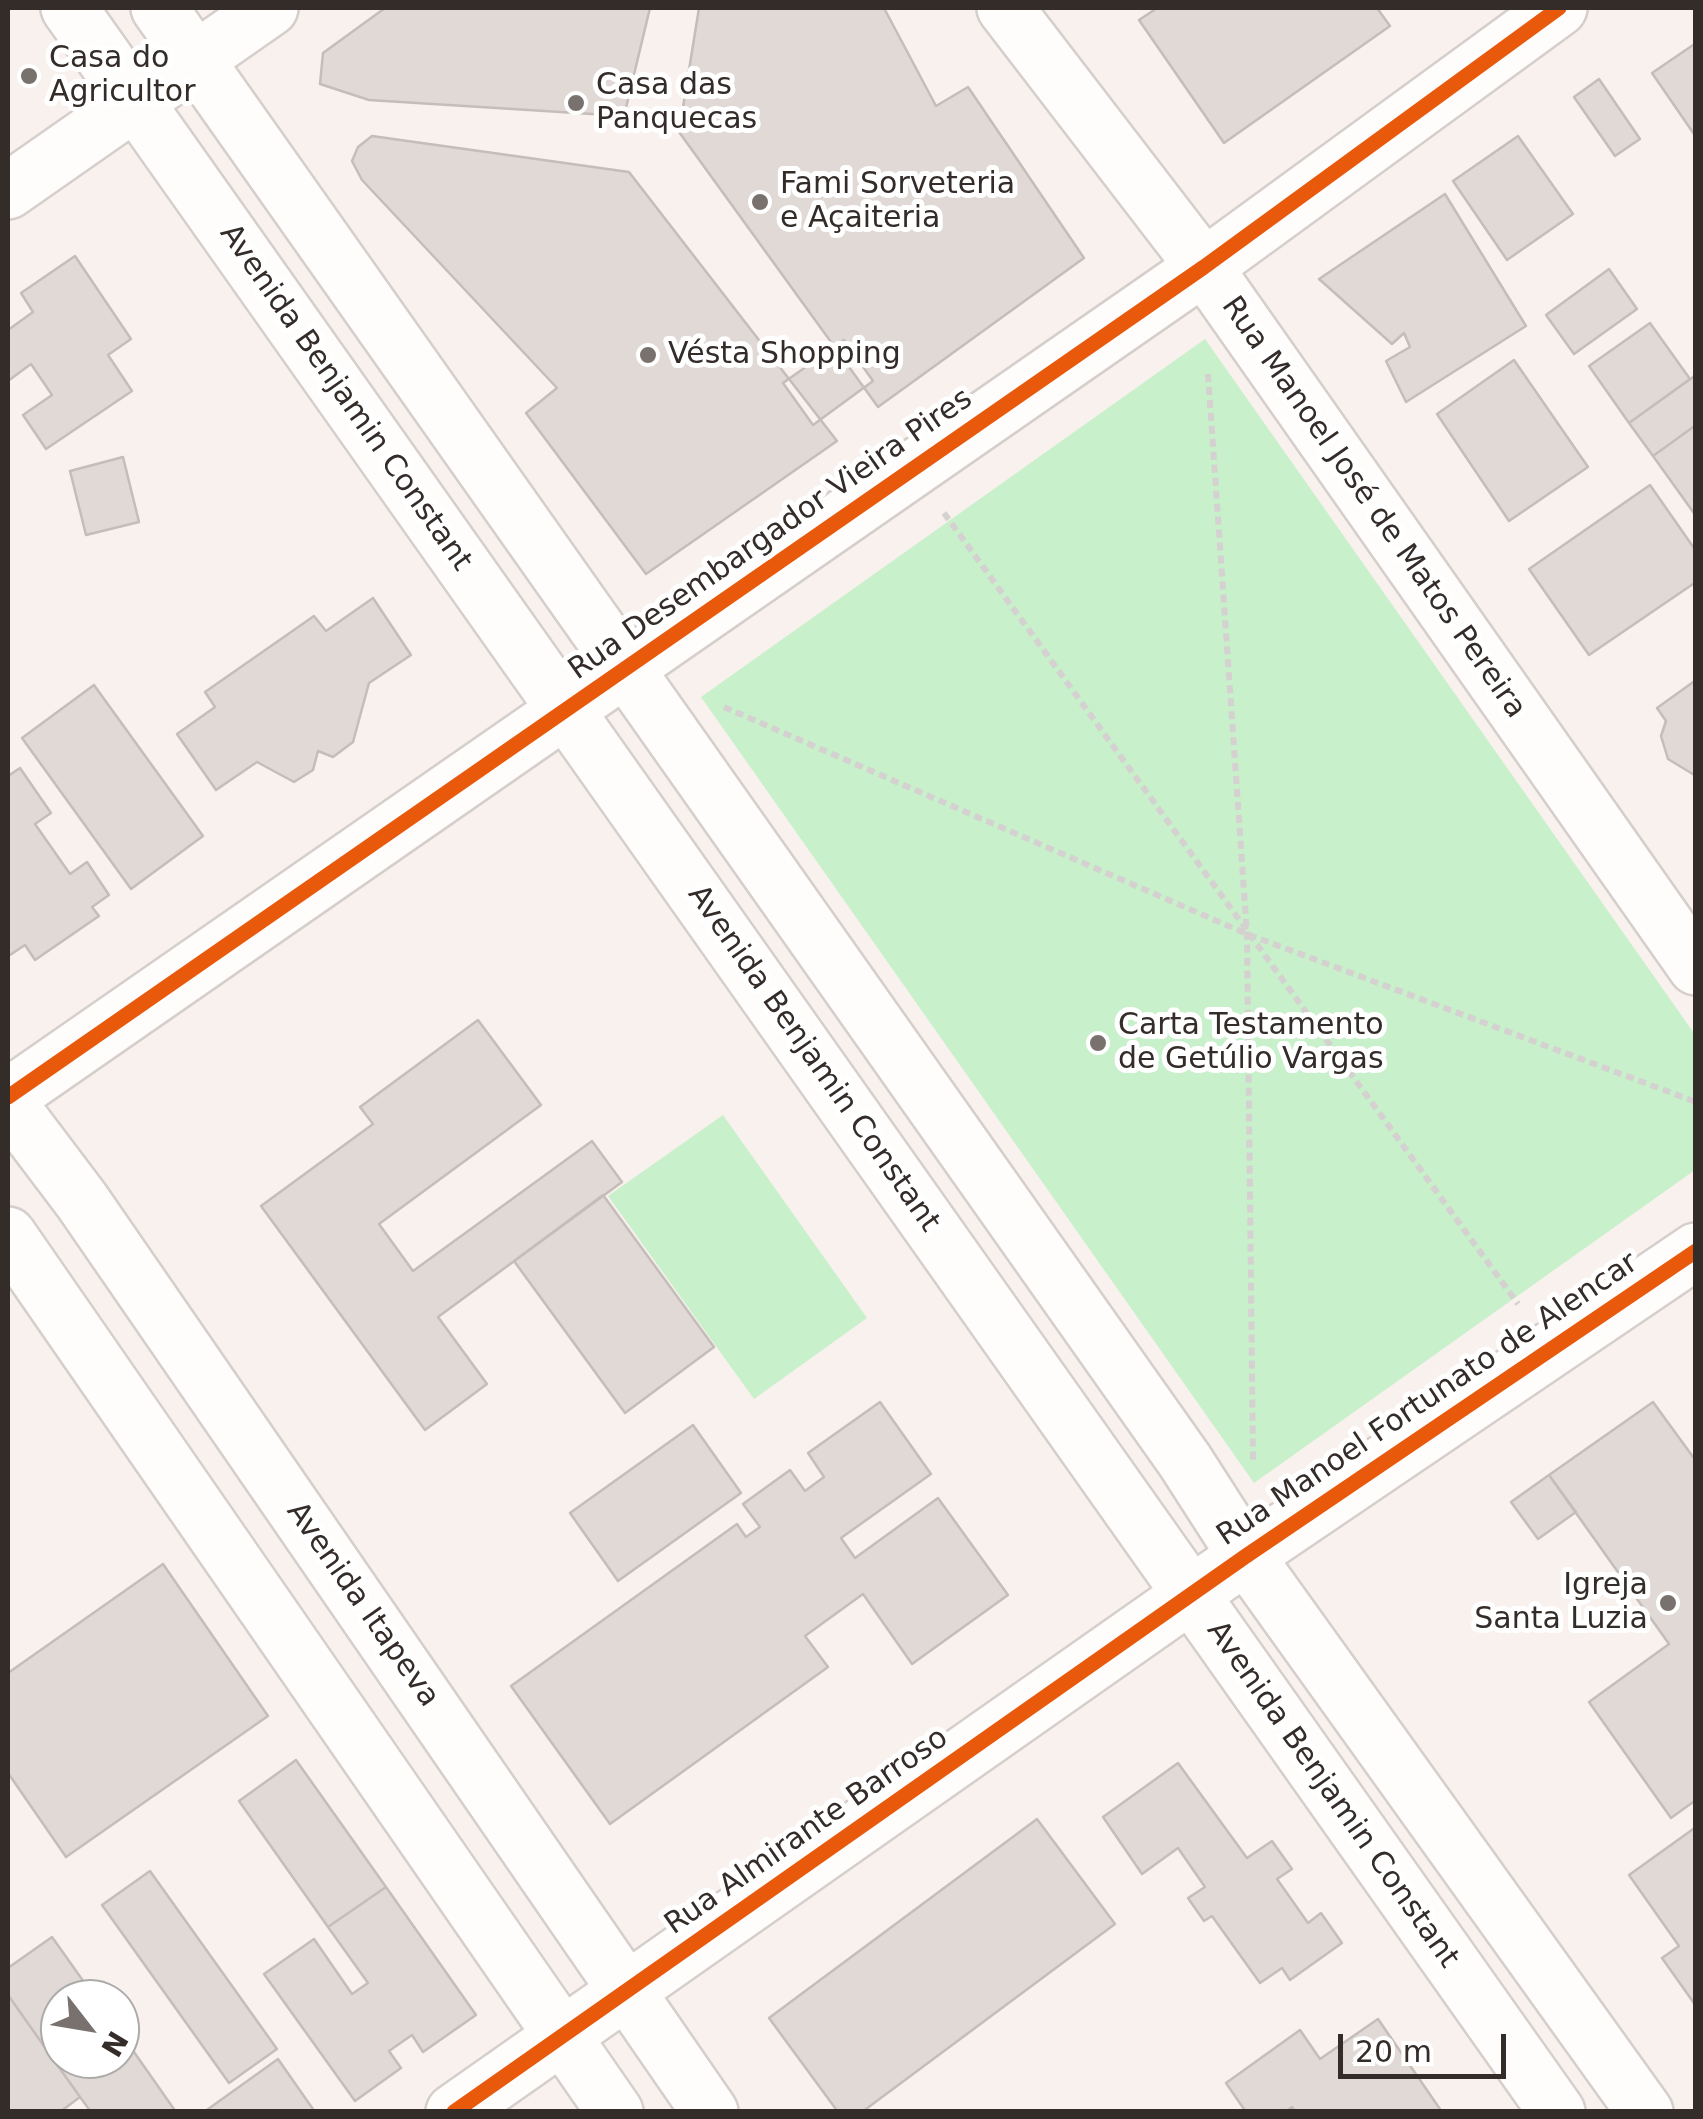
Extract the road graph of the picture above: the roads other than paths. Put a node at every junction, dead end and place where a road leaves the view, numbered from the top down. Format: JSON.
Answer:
{"nodes":[{"id":1,"x":69,"y":8,"type":"edge"},
{"id":2,"x":160,"y":8,"type":"edge"},
{"id":3,"x":270,"y":8,"type":"edge"},
{"id":4,"x":1005,"y":8,"type":"edge"},
{"id":5,"x":1559,"y":8,"type":"edge"},
{"id":6,"x":196,"y":59,"type":"junction"},
{"id":7,"x":136,"y":102,"type":"junction"},
{"id":8,"x":8,"y":191,"type":"edge"},
{"id":9,"x":1204,"y":268,"type":"junction"},
{"id":10,"x":627,"y":669,"type":"junction"},
{"id":11,"x":566,"y":711,"type":"junction"},
{"id":12,"x":1696,"y":967,"type":"edge"},
{"id":13,"x":8,"y":1100,"type":"edge"},
{"id":14,"x":950,"y":1128,"type":"junction"},
{"id":15,"x":892,"y":1172,"type":"junction"},
{"id":16,"x":8,"y":1235,"type":"edge"},
{"id":17,"x":1696,"y":1250,"type":"edge"},
{"id":18,"x":1246,"y":1556,"type":"junction"},
{"id":19,"x":1192,"y":1597,"type":"junction"},
{"id":20,"x":628,"y":1990,"type":"junction"},
{"id":21,"x":563,"y":2038,"type":"junction"},
{"id":22,"x":454,"y":2112,"type":"edge"},
{"id":23,"x":615,"y":2112,"type":"edge"},
{"id":24,"x":710,"y":2112,"type":"edge"},
{"id":25,"x":1557,"y":2112,"type":"edge"},
{"id":26,"x":1645,"y":2112,"type":"edge"}],
"edges":[{"from":1,"to":7,"type":"street","name":"Avenida Benjamin Constant"},
{"from":2,"to":6,"type":"street"},
{"from":3,"to":6,"type":"street"},
{"from":4,"to":9,"type":"street","name":"Rua Manoel José de Matos Pereira"},
{"from":5,"to":9,"type":"street","name":"Rua Desembargador Vieira Pires"},
{"from":6,"to":7,"type":"street"},
{"from":6,"to":10,"type":"street"},
{"from":7,"to":8,"type":"street"},
{"from":7,"to":11,"type":"street","name":"Avenida Benjamin Constant"},
{"from":9,"to":10,"type":"street","name":"Rua Desembargador Vieira Pires"},
{"from":9,"to":12,"type":"street","name":"Rua Manoel José de Matos Pereira"},
{"from":10,"to":11,"type":"street","name":"Rua Desembargador Vieira Pires"},
{"from":10,"to":14,"type":"street"},
{"from":11,"to":13,"type":"street","name":"Rua Desembargador Vieira Pires"},
{"from":11,"to":15,"type":"street","name":"Avenida Benjamin Constant"},
{"from":13,"to":20,"type":"street","name":"Avenida Itapeva"},
{"from":14,"to":15,"type":"street"},
{"from":14,"to":18,"type":"street"},
{"from":15,"to":19,"type":"street","name":"Avenida Benjamin Constant"},
{"from":16,"to":21,"type":"street"},
{"from":17,"to":18,"type":"street","name":"Rua Manoel Fortunato de Alencar"},
{"from":18,"to":19,"type":"street","name":"Rua Manoel Fortunato de Alencar"},
{"from":18,"to":26,"type":"street"},
{"from":19,"to":20,"type":"street","name":"Rua Almirante Barroso"},
{"from":19,"to":25,"type":"street","name":"Avenida Benjamin Constant"},
{"from":20,"to":21,"type":"street","name":"Rua Almirante Barroso"},
{"from":20,"to":24,"type":"street","name":"Avenida Itapeva"},
{"from":21,"to":22,"type":"street","name":"Rua Almirante Barroso"},
{"from":21,"to":23,"type":"street"}]}
